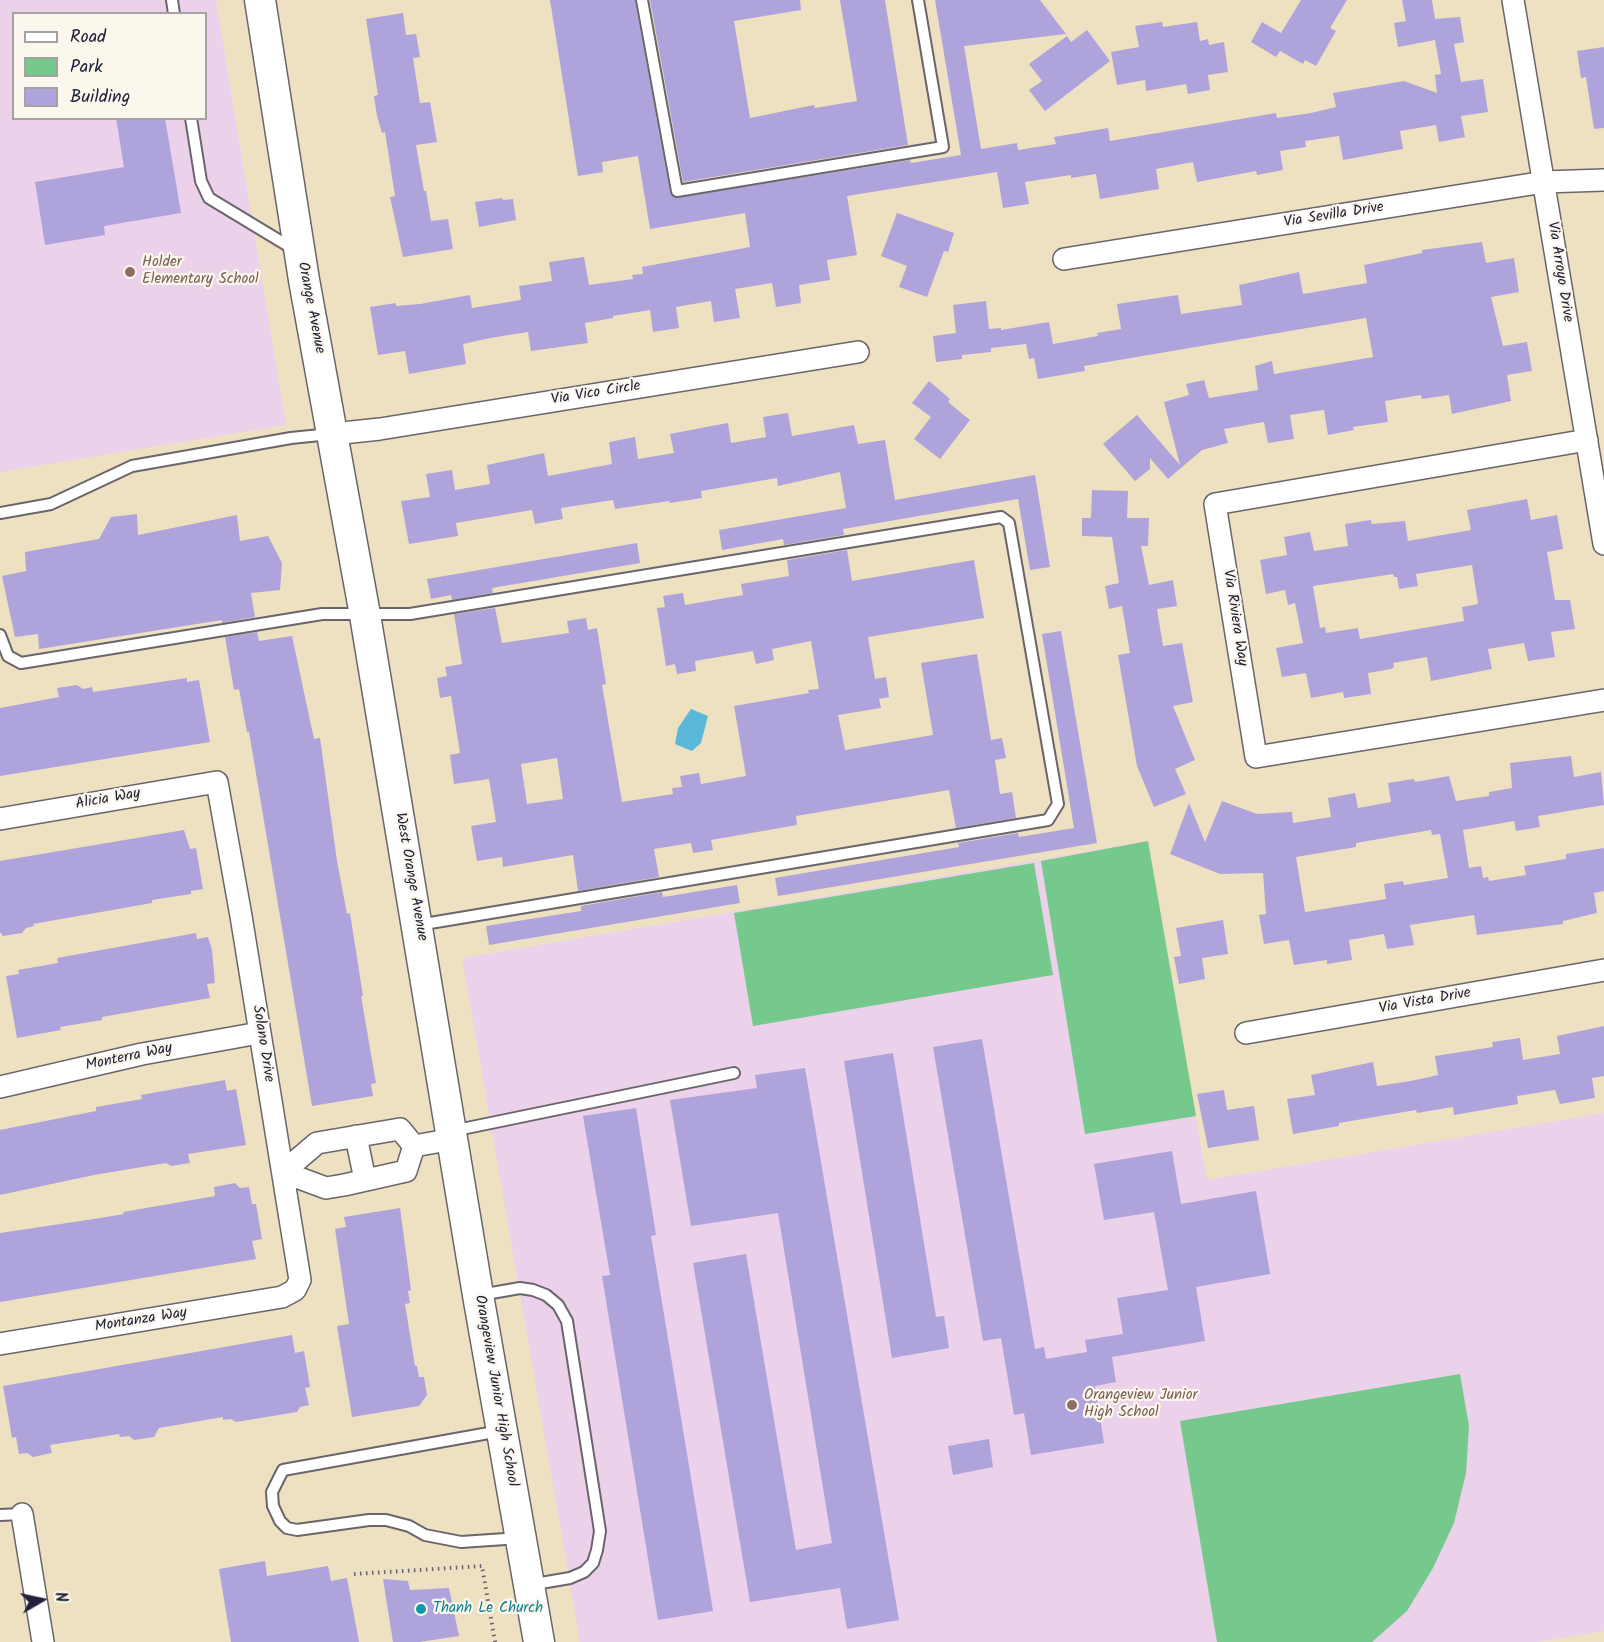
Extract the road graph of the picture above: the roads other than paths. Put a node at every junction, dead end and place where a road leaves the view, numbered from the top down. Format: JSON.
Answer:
{"nodes":[{"id":1,"x":260,"y":0,"type":"edge"},
{"id":2,"x":642,"y":0,"type":"edge"},
{"id":3,"x":918,"y":0,"type":"edge"},
{"id":4,"x":1513,"y":0,"type":"edge"},
{"id":5,"x":191,"y":120,"type":"edge"},
{"id":6,"x":1604,"y":180,"type":"edge"},
{"id":7,"x":1544,"y":182,"type":"junction"},
{"id":8,"x":300,"y":254,"type":"junction"},
{"id":9,"x":1064,"y":259,"type":"dead end"},
{"id":10,"x":858,"y":352,"type":"dead end"},
{"id":11,"x":333,"y":434,"type":"junction"},
{"id":12,"x":1587,"y":440,"type":"junction"},
{"id":13,"x":0,"y":513,"type":"edge"},
{"id":14,"x":1604,"y":544,"type":"edge"},
{"id":15,"x":365,"y":615,"type":"junction"},
{"id":16,"x":0,"y":638,"type":"edge"},
{"id":17,"x":1604,"y":700,"type":"edge"},
{"id":18,"x":217,"y":782,"type":"joint"},
{"id":19,"x":0,"y":819,"type":"edge"},
{"id":20,"x":418,"y":926,"type":"junction"},
{"id":21,"x":1604,"y":970,"type":"edge"},
{"id":22,"x":260,"y":1033,"type":"junction"},
{"id":23,"x":1246,"y":1033,"type":"dead end"},
{"id":24,"x":734,"y":1073,"type":"dead end"},
{"id":25,"x":0,"y":1087,"type":"edge"},
{"id":26,"x":452,"y":1135,"type":"junction"},
{"id":27,"x":356,"y":1136,"type":"junction"},
{"id":28,"x":414,"y":1146,"type":"junction"},
{"id":29,"x":283,"y":1172,"type":"junction"},
{"id":30,"x":364,"y":1180,"type":"junction"},
{"id":31,"x":478,"y":1295,"type":"junction"},
{"id":32,"x":282,"y":1297,"type":"joint"},
{"id":33,"x":0,"y":1344,"type":"edge"},
{"id":34,"x":503,"y":1430,"type":"junction"},
{"id":35,"x":22,"y":1514,"type":"joint"},
{"id":36,"x":0,"y":1515,"type":"edge"},
{"id":37,"x":522,"y":1538,"type":"junction"},
{"id":38,"x":529,"y":1585,"type":"junction"},
{"id":39,"x":43,"y":1642,"type":"edge"},
{"id":40,"x":539,"y":1642,"type":"edge"}],
"edges":[{"from":1,"to":8,"type":"main road","name":"Orange Avenue"},
{"from":2,"to":3,"type":"lane"},
{"from":4,"to":7,"type":"street","name":"Via Arroyo Drive"},
{"from":5,"to":8,"type":"lane"},
{"from":6,"to":7,"type":"street","name":"Via Sevilla Drive"},
{"from":7,"to":9,"type":"street","name":"Via Sevilla Drive"},
{"from":7,"to":12,"type":"street","name":"Via Arroyo Drive"},
{"from":8,"to":11,"type":"main road","name":"Orange Avenue"},
{"from":10,"to":11,"type":"street","name":"Via Vico Circle"},
{"from":11,"to":13,"type":"lane"},
{"from":11,"to":15,"type":"main road","name":"Orange Avenue"},
{"from":12,"to":14,"type":"street","name":"Via Arroyo Drive"},
{"from":12,"to":17,"type":"street","name":"Via Riviera Way"},
{"from":15,"to":16,"type":"lane"},
{"from":15,"to":20,"type":"main road","name":"West Orange Avenue"},
{"from":15,"to":20,"type":"lane"},
{"from":18,"to":19,"type":"street","name":"Alicia Way"},
{"from":18,"to":22,"type":"street","name":"Solano Drive"},
{"from":20,"to":26,"type":"main road","name":"West Orange Avenue"},
{"from":21,"to":23,"type":"street","name":"Via Vista Drive"},
{"from":22,"to":25,"type":"street","name":"Monterra Way"},
{"from":22,"to":29,"type":"street","name":"Solano Drive"},
{"from":24,"to":26,"type":"lane"},
{"from":26,"to":28,"type":"street"},
{"from":26,"to":31,"type":"main road","name":"Orangeview Junior High School"},
{"from":27,"to":28,"type":"street"},
{"from":27,"to":29,"type":"street"},
{"from":27,"to":30,"type":"street"},
{"from":28,"to":30,"type":"street"},
{"from":29,"to":30,"type":"street"},
{"from":29,"to":32,"type":"street","name":"Solano Drive"},
{"from":31,"to":34,"type":"main road","name":"Orangeview Junior High School"},
{"from":31,"to":38,"type":"lane"},
{"from":32,"to":33,"type":"street","name":"Montanza Way"},
{"from":34,"to":37,"type":"main road","name":"Orangeview Junior High School"},
{"from":34,"to":37,"type":"lane"},
{"from":35,"to":36,"type":"lane"},
{"from":35,"to":39,"type":"street"},
{"from":37,"to":38,"type":"main road","name":"Orangeview Junior High School"},
{"from":38,"to":40,"type":"main road","name":"Orangeview Junior High School"}]}
